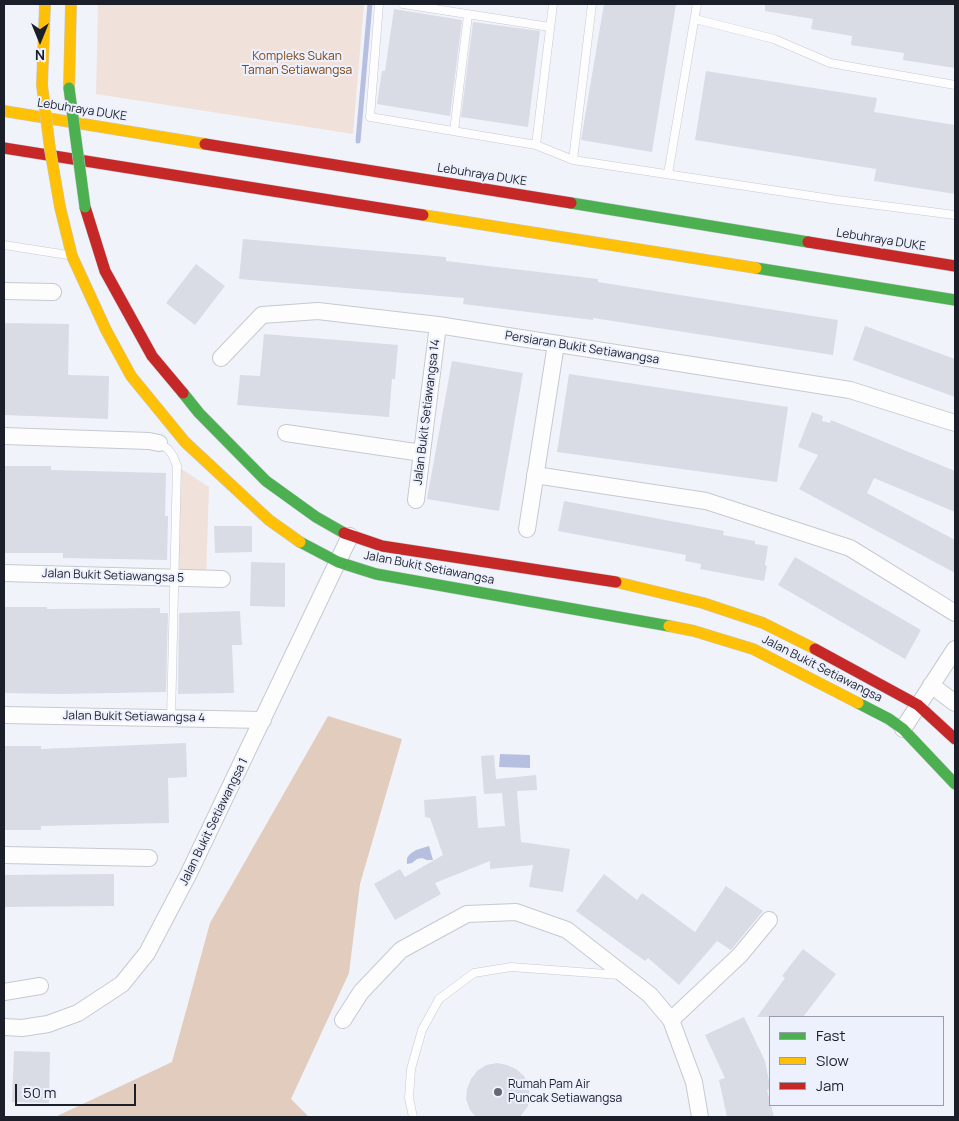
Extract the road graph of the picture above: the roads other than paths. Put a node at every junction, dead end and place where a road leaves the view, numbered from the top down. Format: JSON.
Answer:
{"nodes":[{"id":1,"x":45,"y":4,"type":"edge"},
{"id":2,"x":71,"y":4,"type":"edge"},
{"id":3,"x":379,"y":4,"type":"edge"},
{"id":4,"x":403,"y":4,"type":"edge"},
{"id":5,"x":553,"y":4,"type":"edge"},
{"id":6,"x":592,"y":4,"type":"edge"},
{"id":7,"x":698,"y":4,"type":"edge"},
{"id":8,"x":468,"y":15,"type":"junction"},
{"id":9,"x":695,"y":19,"type":"junction"},
{"id":10,"x":550,"y":27,"type":"junction"},
{"id":11,"x":955,"y":86,"type":"edge"},
{"id":12,"x":4,"y":111,"type":"edge"},
{"id":13,"x":454,"y":131,"type":"junction"},
{"id":14,"x":536,"y":145,"type":"junction"},
{"id":15,"x":4,"y":148,"type":"edge"},
{"id":16,"x":573,"y":160,"type":"junction"},
{"id":17,"x":668,"y":174,"type":"junction"},
{"id":18,"x":955,"y":215,"type":"edge"},
{"id":19,"x":4,"y":245,"type":"edge"},
{"id":20,"x":946,"y":254,"type":"dead end"},
{"id":21,"x":72,"y":256,"type":"junction"},
{"id":22,"x":900,"y":257,"type":"junction"},
{"id":23,"x":955,"y":266,"type":"edge"},
{"id":24,"x":4,"y":291,"type":"edge"},
{"id":25,"x":53,"y":292,"type":"dead end"},
{"id":26,"x":955,"y":301,"type":"edge"},
{"id":27,"x":438,"y":325,"type":"junction"},
{"id":28,"x":556,"y":344,"type":"junction"},
{"id":29,"x":221,"y":358,"type":"dead end"},
{"id":30,"x":955,"y":423,"type":"edge"},
{"id":31,"x":286,"y":433,"type":"dead end"},
{"id":32,"x":4,"y":436,"type":"edge"},
{"id":33,"x":159,"y":443,"type":"joint"},
{"id":34,"x":422,"y":453,"type":"junction"},
{"id":35,"x":535,"y":475,"type":"junction"},
{"id":36,"x":416,"y":500,"type":"dead end"},
{"id":37,"x":527,"y":529,"type":"dead end"},
{"id":38,"x":350,"y":536,"type":"junction"},
{"id":39,"x":338,"y":562,"type":"junction"},
{"id":40,"x":4,"y":573,"type":"edge"},
{"id":41,"x":173,"y":578,"type":"junction"},
{"id":42,"x":222,"y":580,"type":"dead end"},
{"id":43,"x":955,"y":613,"type":"edge"},
{"id":44,"x":955,"y":649,"type":"edge"},
{"id":45,"x":931,"y":685,"type":"junction"},
{"id":46,"x":955,"y":703,"type":"edge"},
{"id":47,"x":918,"y":705,"type":"junction"},
{"id":48,"x":4,"y":715,"type":"edge"},
{"id":49,"x":171,"y":718,"type":"junction"},
{"id":50,"x":263,"y":720,"type":"junction"},
{"id":51,"x":903,"y":729,"type":"junction"},
{"id":52,"x":955,"y":739,"type":"edge"},
{"id":53,"x":955,"y":784,"type":"edge"},
{"id":54,"x":4,"y":855,"type":"edge"},
{"id":55,"x":149,"y":858,"type":"dead end"},
{"id":56,"x":769,"y":920,"type":"dead end"},
{"id":57,"x":625,"y":975,"type":"junction"},
{"id":58,"x":40,"y":986,"type":"dead end"},
{"id":59,"x":4,"y":992,"type":"edge"},
{"id":60,"x":343,"y":1020,"type":"dead end"},
{"id":61,"x":671,"y":1020,"type":"junction"},
{"id":62,"x":4,"y":1027,"type":"edge"},
{"id":63,"x":413,"y":1117,"type":"edge"},
{"id":64,"x":700,"y":1117,"type":"edge"}],
"edges":[{"from":1,"to":21,"type":"main road","name":"Jalan Bukit Setiawangsa","bridge":true},
{"from":2,"to":38,"type":"main road","name":"Jalan Bukit Setiawangsa","bridge":true},
{"from":3,"to":13,"type":"lane"},
{"from":4,"to":8,"type":"lane"},
{"from":5,"to":10,"type":"lane"},
{"from":6,"to":16,"type":"lane"},
{"from":7,"to":9,"type":"lane"},
{"from":8,"to":10,"type":"lane"},
{"from":8,"to":13,"type":"lane"},
{"from":9,"to":11,"type":"lane"},
{"from":9,"to":17,"type":"lane"},
{"from":10,"to":14,"type":"lane"},
{"from":12,"to":22,"type":"main road","name":"Lebuhraya DUKE"},
{"from":13,"to":14,"type":"lane"},
{"from":14,"to":16,"type":"lane"},
{"from":15,"to":26,"type":"main road"},
{"from":16,"to":17,"type":"lane"},
{"from":17,"to":18,"type":"lane"},
{"from":19,"to":21,"type":"lane"},
{"from":20,"to":22,"type":"main road"},
{"from":21,"to":39,"type":"main road","name":"Jalan Bukit Setiawangsa"},
{"from":22,"to":23,"type":"main road","name":"Lebuhraya DUKE"},
{"from":24,"to":25,"type":"street"},
{"from":27,"to":28,"type":"street","name":"Persiaran Bukit Setiawangsa"},
{"from":27,"to":29,"type":"street","name":"Persiaran Bukit Setiawangsa"},
{"from":27,"to":34,"type":"street","name":"Jalan Bukit Setiawangsa 14"},
{"from":28,"to":30,"type":"street","name":"Persiaran Bukit Setiawangsa"},
{"from":28,"to":35,"type":"street"},
{"from":31,"to":34,"type":"street"},
{"from":32,"to":33,"type":"street"},
{"from":33,"to":41,"type":"lane"},
{"from":34,"to":36,"type":"street","name":"Jalan Bukit Setiawangsa 14"},
{"from":35,"to":37,"type":"street"},
{"from":35,"to":43,"type":"street"},
{"from":38,"to":39,"type":"street","name":"Jalan Bukit Setiawangsa 1"},
{"from":38,"to":47,"type":"main road","name":"Jalan Bukit Setiawangsa"},
{"from":39,"to":50,"type":"street","name":"Jalan Bukit Setiawangsa 1"},
{"from":39,"to":51,"type":"main road","name":"Jalan Bukit Setiawangsa"},
{"from":40,"to":41,"type":"street","name":"Jalan Bukit Setiawangsa 5"},
{"from":41,"to":42,"type":"street","name":"Jalan Bukit Setiawangsa 5"},
{"from":41,"to":49,"type":"lane"},
{"from":44,"to":45,"type":"street"},
{"from":45,"to":46,"type":"street"},
{"from":45,"to":47,"type":"street"},
{"from":47,"to":51,"type":"street"},
{"from":47,"to":52,"type":"main road","name":"Jalan Bukit Setiawangsa"},
{"from":48,"to":49,"type":"street","name":"Jalan Bukit Setiawangsa 4"},
{"from":49,"to":50,"type":"street","name":"Jalan Bukit Setiawangsa 4"},
{"from":50,"to":62,"type":"street","name":"Jalan Bukit Setiawangsa 1"},
{"from":51,"to":53,"type":"main road","name":"Jalan Bukit Setiawangsa"},
{"from":54,"to":55,"type":"street"},
{"from":56,"to":61,"type":"street"},
{"from":57,"to":60,"type":"street"},
{"from":57,"to":61,"type":"street"},
{"from":57,"to":63,"type":"lane"},
{"from":58,"to":59,"type":"street"},
{"from":61,"to":64,"type":"street"}]}
